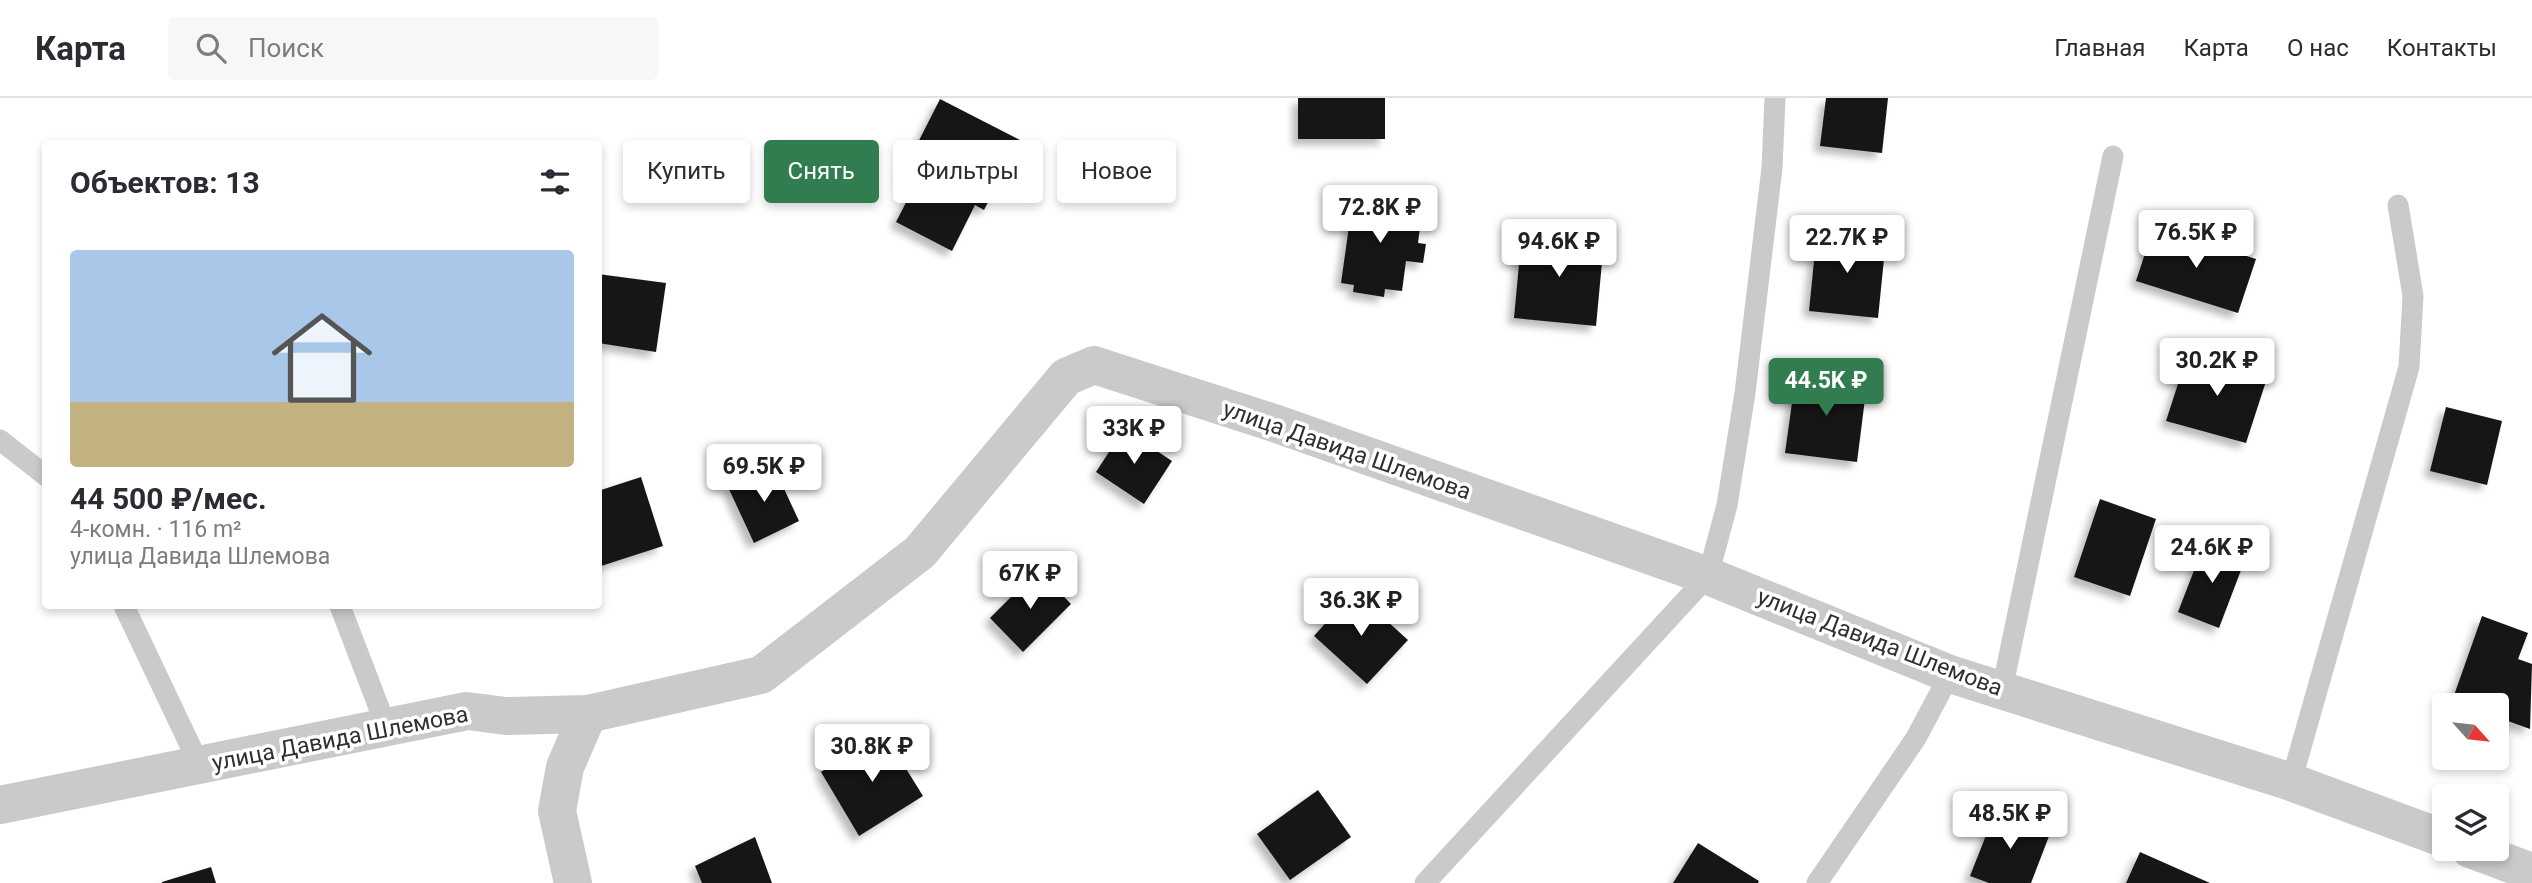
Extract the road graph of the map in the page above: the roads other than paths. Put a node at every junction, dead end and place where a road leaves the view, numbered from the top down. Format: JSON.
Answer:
{"nodes":[{"id":1,"x":1775,"y":98,"type":"edge"},
{"id":2,"x":2113,"y":156,"type":"dead end"},
{"id":3,"x":2398,"y":205,"type":"dead end"},
{"id":4,"x":0,"y":440,"type":"edge"},
{"id":5,"x":42,"y":473,"type":"edge"},
{"id":6,"x":1708,"y":576,"type":"junction"},
{"id":7,"x":125,"y":609,"type":"edge"},
{"id":8,"x":341,"y":609,"type":"edge"},
{"id":9,"x":1950,"y":674,"type":"junction"},
{"id":10,"x":2002,"y":690,"type":"junction"},
{"id":11,"x":588,"y":714,"type":"junction"},
{"id":12,"x":386,"y":726,"type":"junction"},
{"id":13,"x":199,"y":764,"type":"junction"},
{"id":14,"x":2291,"y":782,"type":"junction"},
{"id":15,"x":0,"y":805,"type":"edge"},
{"id":16,"x":2432,"y":834,"type":"edge"},
{"id":17,"x":2502,"y":861,"type":"edge"},
{"id":18,"x":2532,"y":872,"type":"edge"},
{"id":19,"x":573,"y":883,"type":"edge"},
{"id":20,"x":1425,"y":883,"type":"edge"},
{"id":21,"x":1817,"y":883,"type":"edge"}],
"edges":[{"from":1,"to":6,"type":"lane"},
{"from":2,"to":10,"type":"lane"},
{"from":3,"to":14,"type":"lane"},
{"from":4,"to":5,"type":"lane"},
{"from":6,"to":9,"type":"street","name":"улица Давида Шлемова"},
{"from":6,"to":11,"type":"street","name":"улица Давида Шлемова"},
{"from":6,"to":20,"type":"lane"},
{"from":7,"to":13,"type":"lane"},
{"from":8,"to":12,"type":"lane"},
{"from":9,"to":10,"type":"street","name":"улица Давида Шлемова"},
{"from":9,"to":21,"type":"lane"},
{"from":10,"to":14,"type":"street","name":"улица Давида Шлемова"},
{"from":11,"to":12,"type":"street","name":"улица Давида Шлемова"},
{"from":11,"to":19,"type":"street"},
{"from":12,"to":13,"type":"street","name":"улица Давида Шлемова"},
{"from":13,"to":15,"type":"street","name":"улица Давида Шлемова"},
{"from":14,"to":16,"type":"street","name":"улица Давида Шлемова"},
{"from":17,"to":18,"type":"street"}]}
